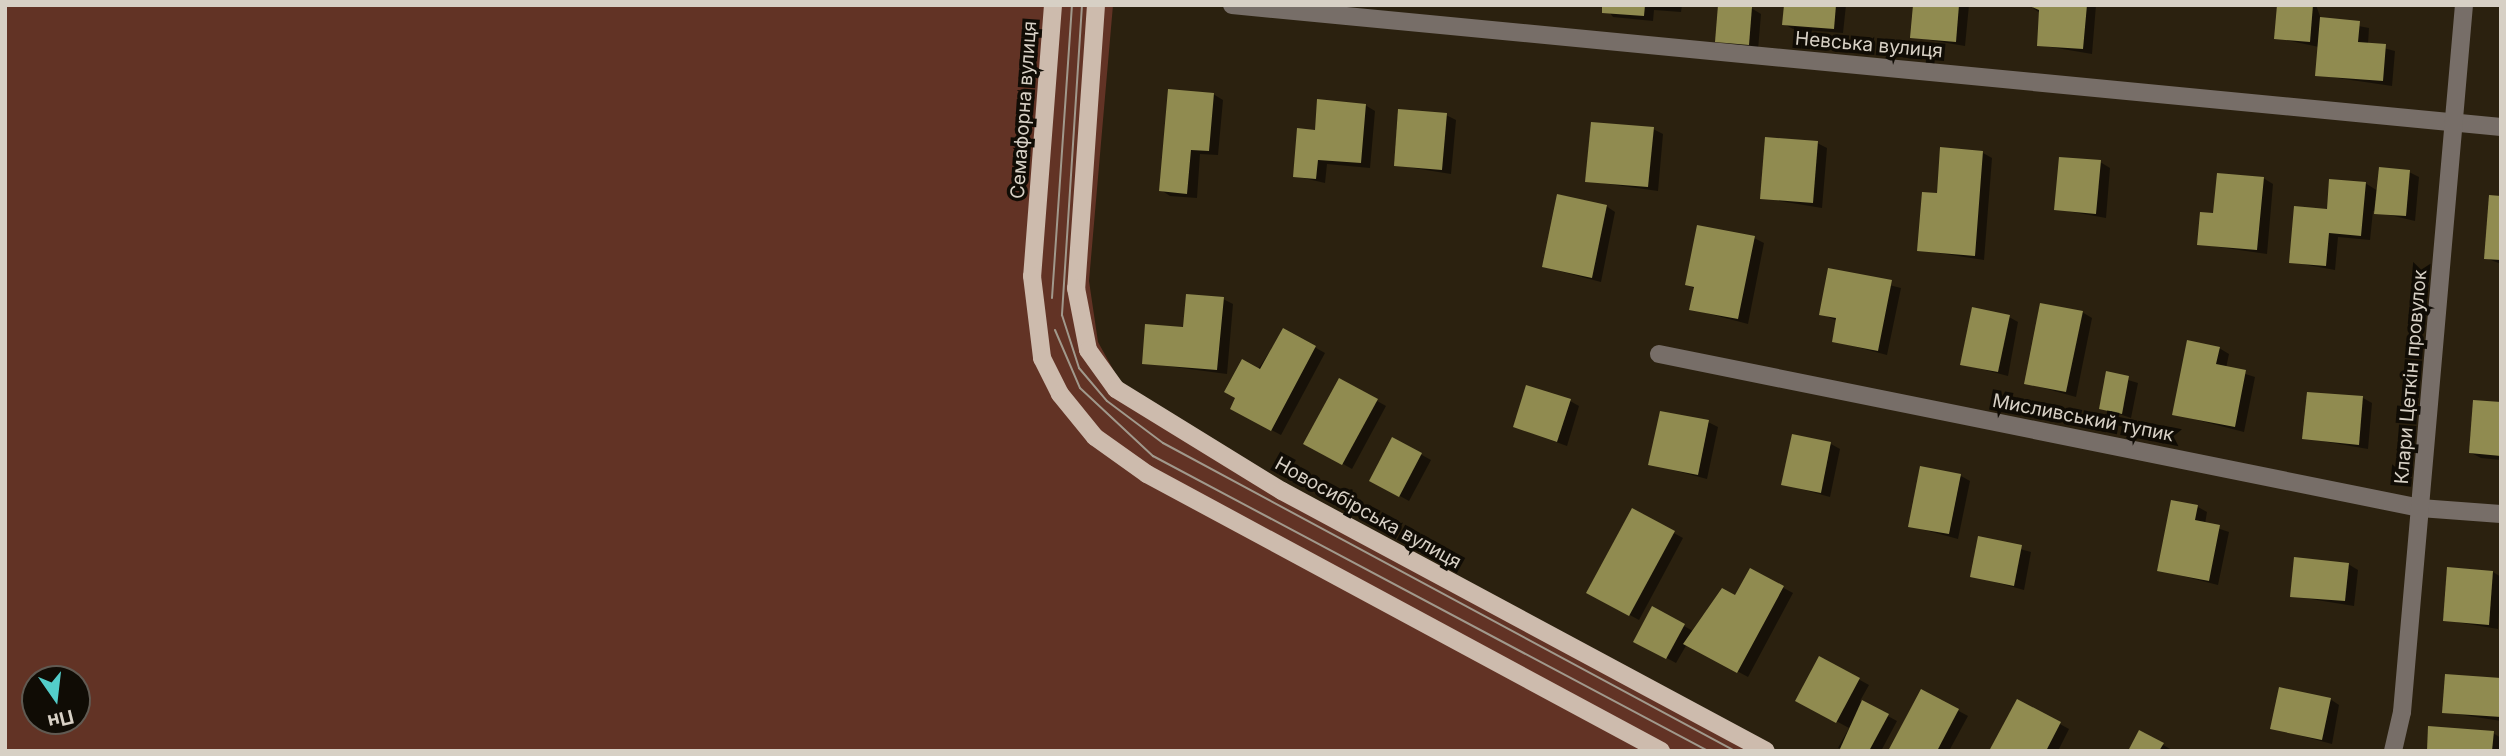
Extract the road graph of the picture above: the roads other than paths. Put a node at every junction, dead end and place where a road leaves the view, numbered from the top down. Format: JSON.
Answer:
{"nodes":[{"id":1,"x":1053,"y":5,"type":"edge"},
{"id":2,"x":1097,"y":5,"type":"edge"},
{"id":3,"x":1233,"y":5,"type":"edge"},
{"id":4,"x":2464,"y":5,"type":"edge"},
{"id":5,"x":2454,"y":122,"type":"junction"},
{"id":6,"x":2501,"y":127,"type":"edge"},
{"id":7,"x":1659,"y":354,"type":"dead end"},
{"id":8,"x":2420,"y":508,"type":"junction"},
{"id":9,"x":2501,"y":514,"type":"edge"},
{"id":10,"x":1661,"y":751,"type":"edge"},
{"id":11,"x":1766,"y":751,"type":"edge"},
{"id":12,"x":2393,"y":751,"type":"edge"}],
"edges":[{"from":1,"to":10,"type":"main road","name":"Семафорна вулиця"},
{"from":2,"to":11,"type":"main road","name":"Новосибірська вулиця"},
{"from":3,"to":5,"type":"street","name":"Невська вулиця"},
{"from":4,"to":5,"type":"street","name":"Клари Цеткін провулок"},
{"from":5,"to":6,"type":"street","name":"Невська вулиця"},
{"from":5,"to":8,"type":"street","name":"Клари Цеткін провулок"},
{"from":7,"to":8,"type":"street","name":"Мисливський тупик"},
{"from":8,"to":9,"type":"street","name":"Мисливський тупик"},
{"from":8,"to":12,"type":"street","name":"Клари Цеткін провулок"}]}
